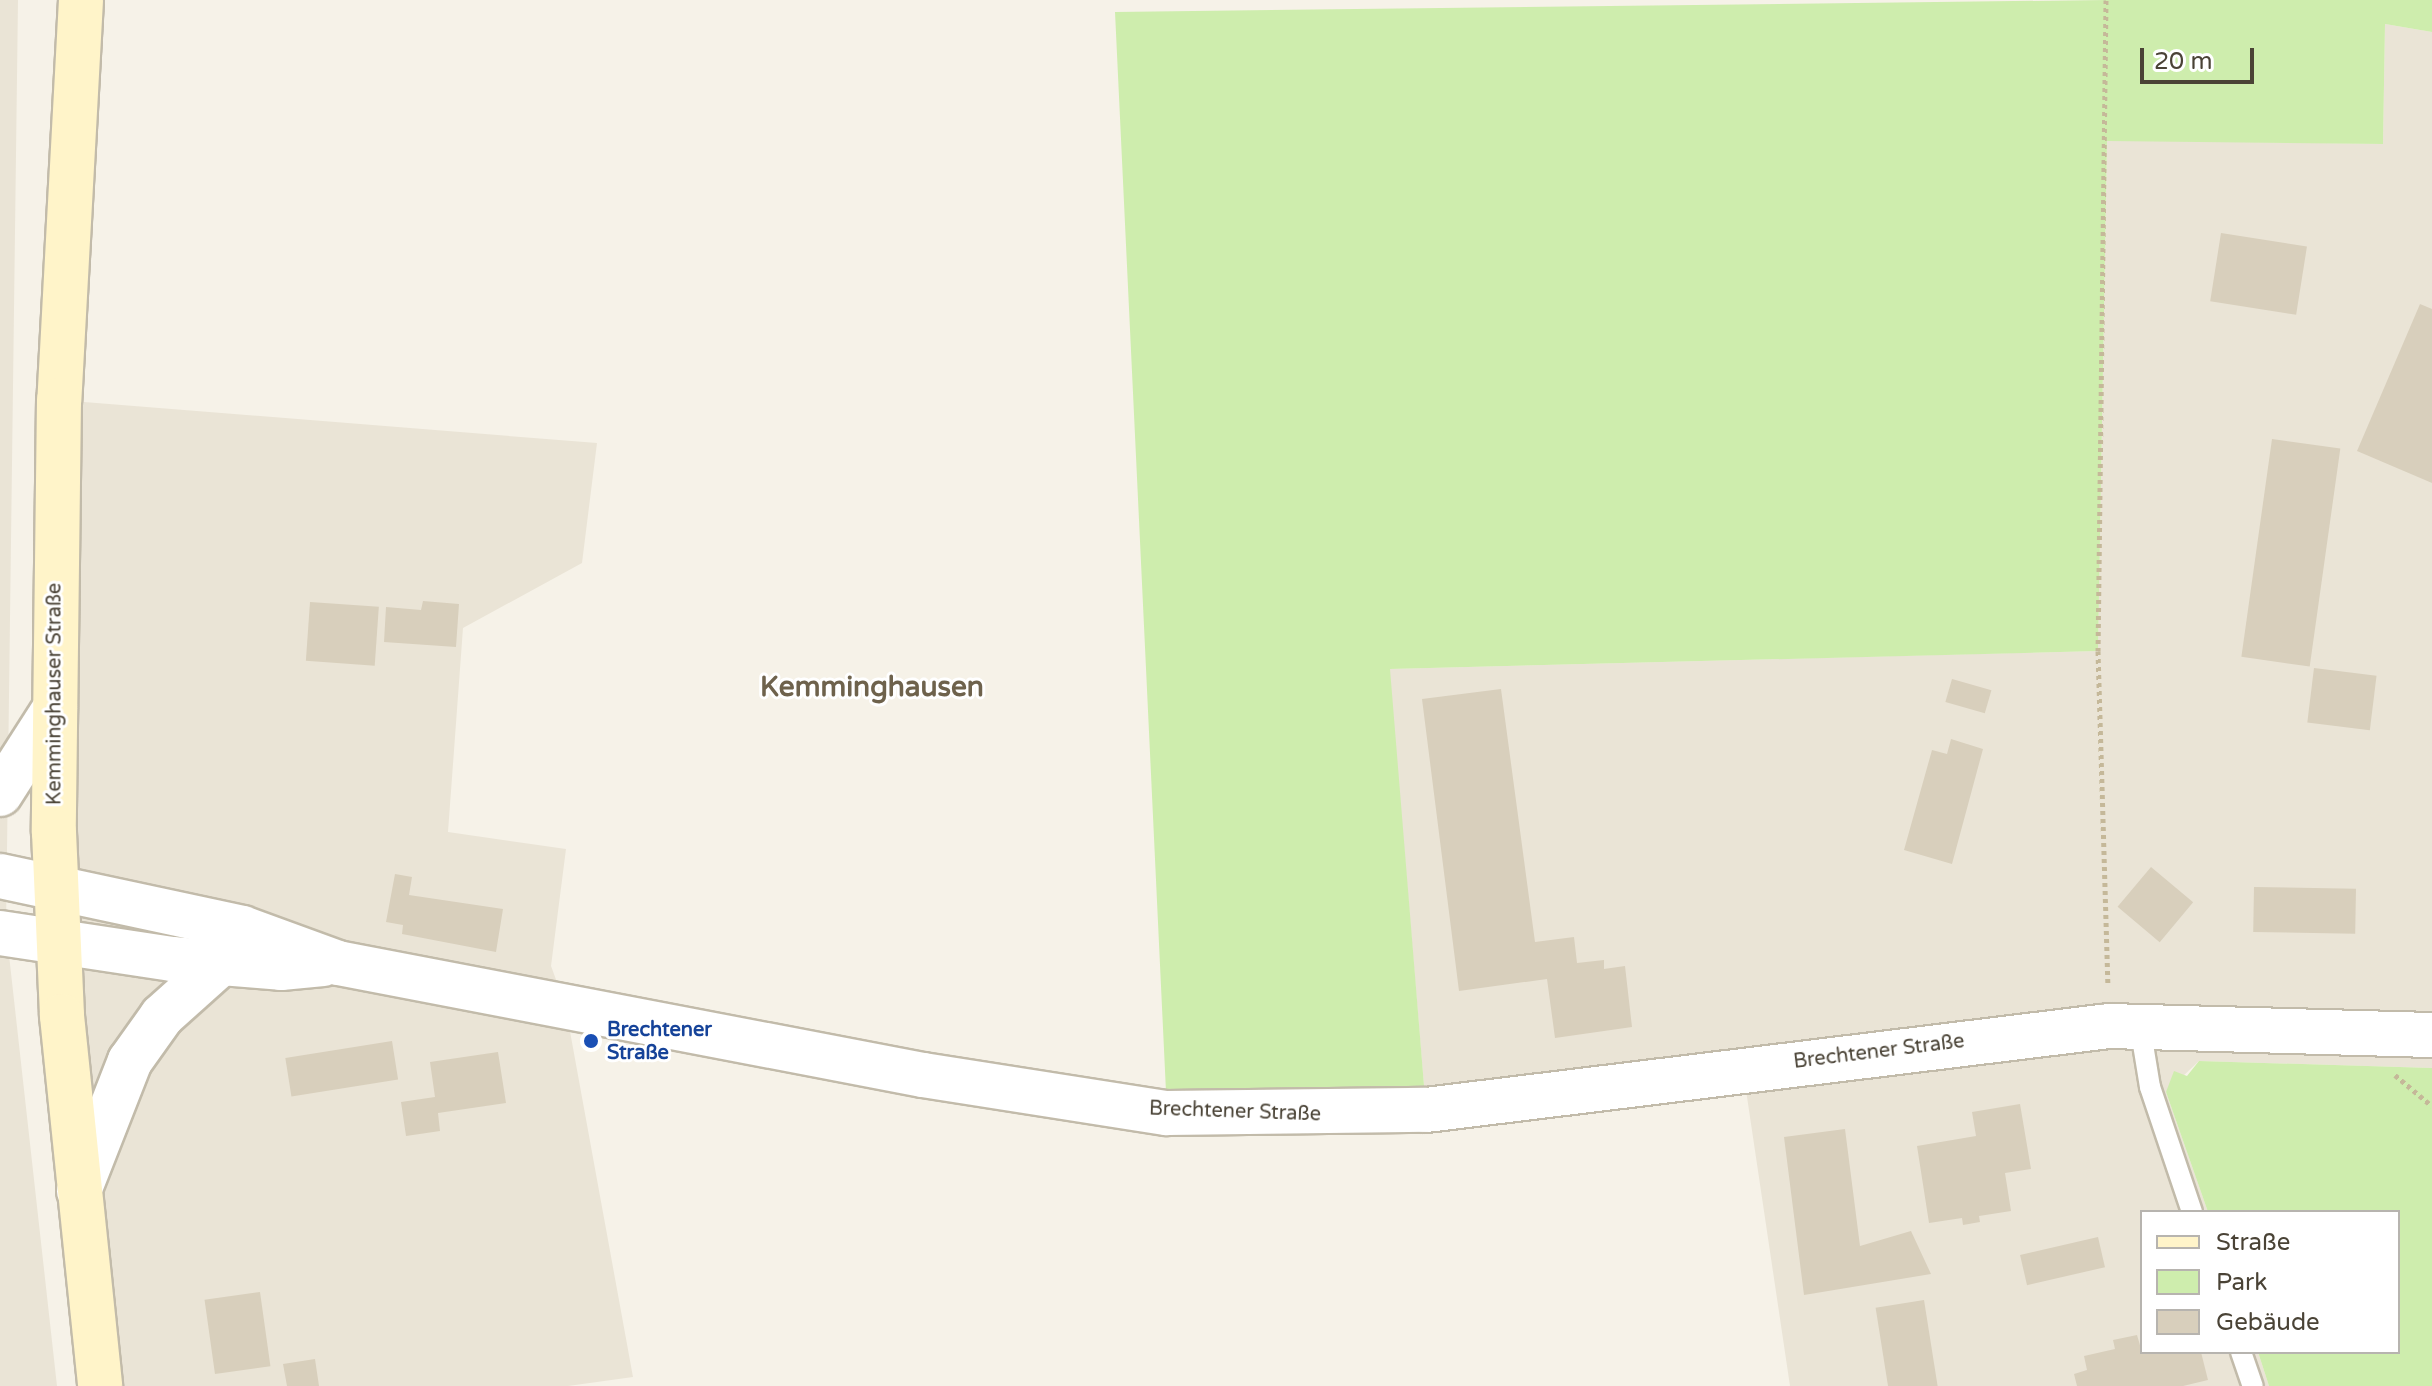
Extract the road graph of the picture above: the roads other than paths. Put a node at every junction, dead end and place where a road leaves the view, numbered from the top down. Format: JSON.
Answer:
{"nodes":[{"id":1,"x":81,"y":0,"type":"edge"},
{"id":2,"x":55,"y":708,"type":"junction"},
{"id":3,"x":0,"y":794,"type":"edge"},
{"id":4,"x":0,"y":876,"type":"edge"},
{"id":5,"x":56,"y":885,"type":"junction"},
{"id":6,"x":0,"y":933,"type":"edge"},
{"id":7,"x":58,"y":944,"type":"junction"},
{"id":8,"x":221,"y":963,"type":"junction"},
{"id":9,"x":338,"y":963,"type":"junction"},
{"id":10,"x":2125,"y":1026,"type":"junction"},
{"id":11,"x":2432,"y":1035,"type":"edge"},
{"id":12,"x":79,"y":1191,"type":"junction"},
{"id":13,"x":2191,"y":1210,"type":"edge"},
{"id":14,"x":2242,"y":1354,"type":"edge"},
{"id":15,"x":100,"y":1386,"type":"edge"},
{"id":16,"x":2253,"y":1386,"type":"edge"}],
"edges":[{"from":1,"to":2,"type":"main road","name":"Kemminghauser Straße"},
{"from":2,"to":3,"type":"street"},
{"from":2,"to":5,"type":"main road","name":"Kemminghauser Straße"},
{"from":4,"to":5,"type":"street","name":"Brechtener Straße"},
{"from":5,"to":7,"type":"main road","name":"Kemminghauser Straße"},
{"from":5,"to":9,"type":"street","name":"Brechtener Straße"},
{"from":6,"to":7,"type":"street","name":"Brechtener Straße"},
{"from":7,"to":8,"type":"street","name":"Brechtener Straße"},
{"from":7,"to":12,"type":"main road","name":"Kemminghauser Straße"},
{"from":8,"to":9,"type":"street","name":"Brechtener Straße"},
{"from":8,"to":12,"type":"street"},
{"from":9,"to":10,"type":"street","name":"Brechtener Straße"},
{"from":10,"to":11,"type":"street","name":"Brechtener Straße"},
{"from":10,"to":13,"type":"lane"},
{"from":12,"to":15,"type":"main road","name":"Kemminghauser Straße"},
{"from":14,"to":16,"type":"lane"}]}
